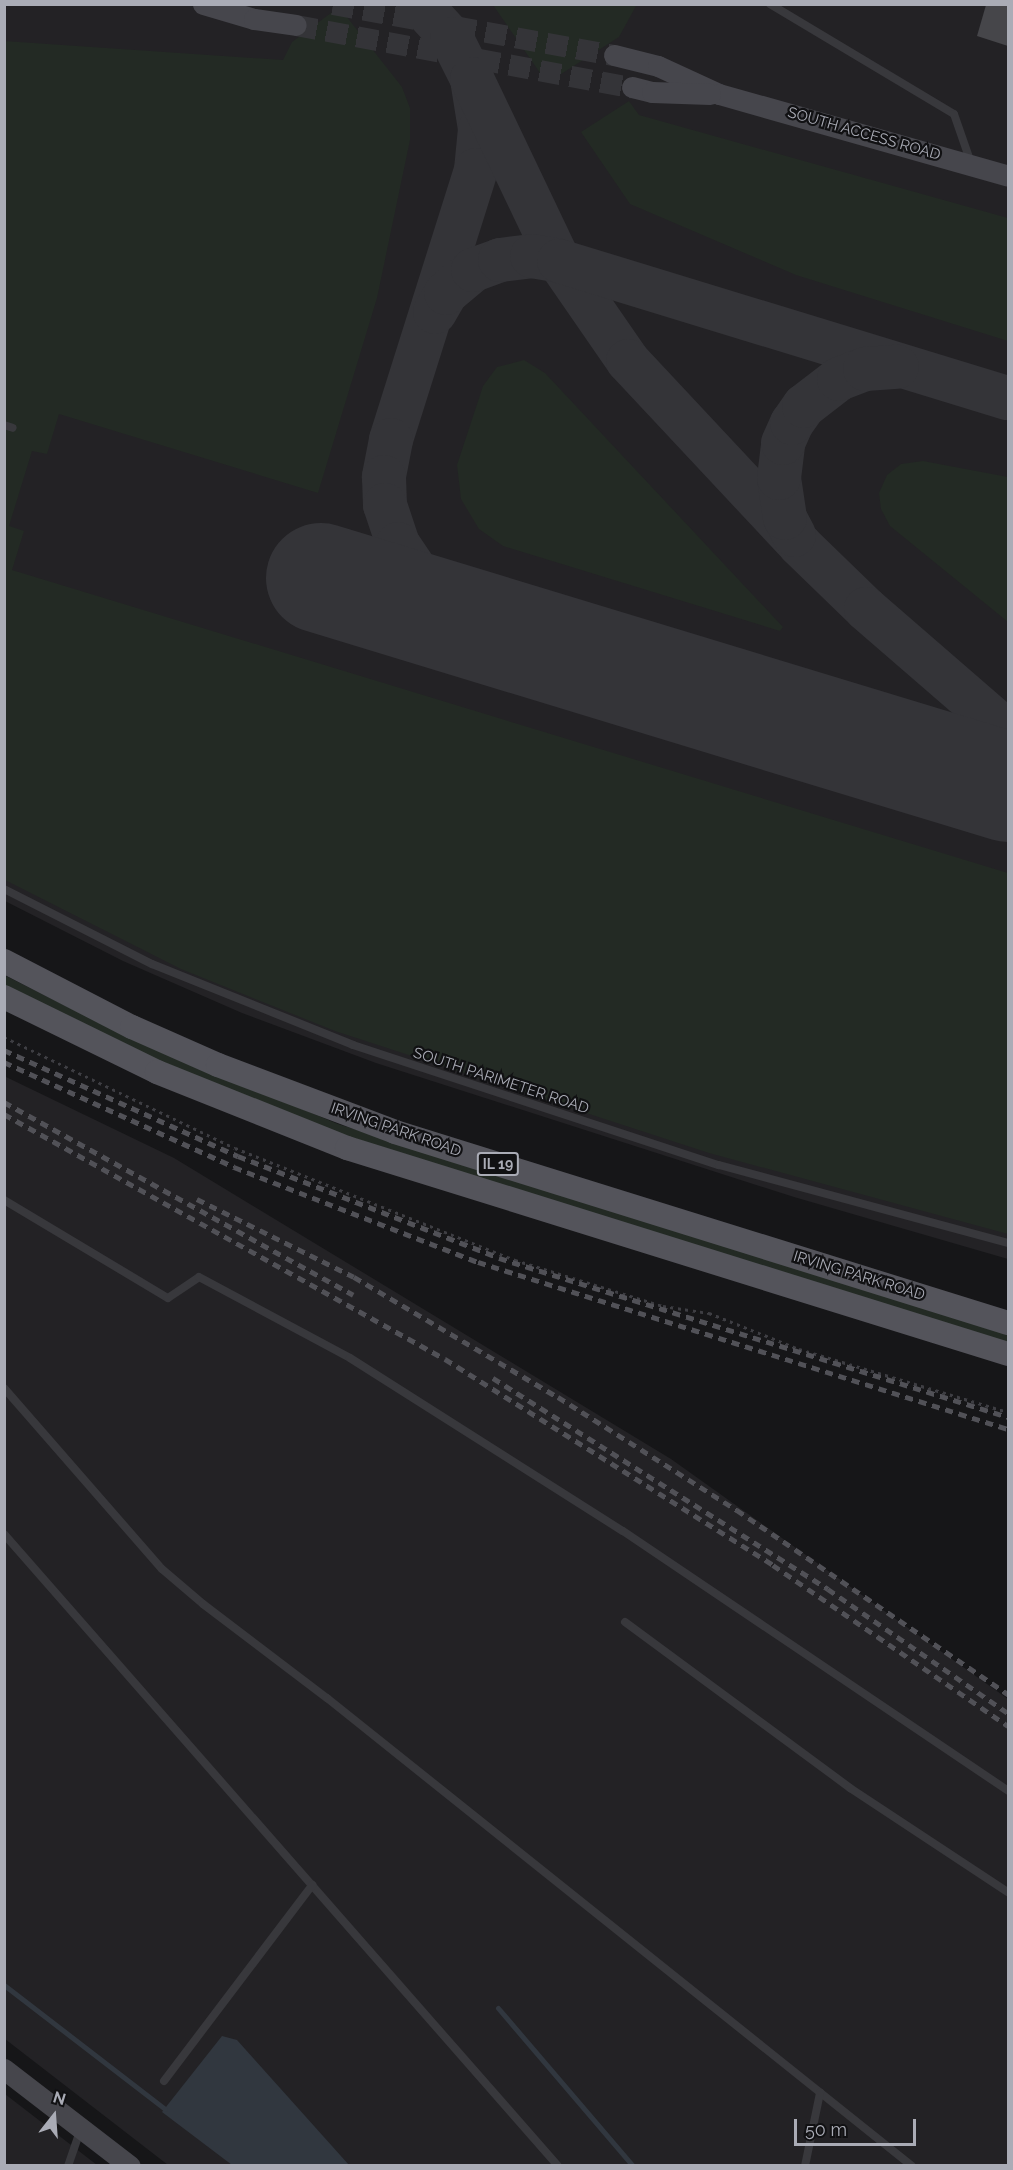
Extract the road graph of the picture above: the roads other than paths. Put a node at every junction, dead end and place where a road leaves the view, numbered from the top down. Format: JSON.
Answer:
{"nodes":[{"id":1,"x":203,"y":4,"type":"edge"},
{"id":2,"x":770,"y":4,"type":"edge"},
{"id":3,"x":296,"y":25,"type":"tunnel mouth"},
{"id":4,"x":614,"y":55,"type":"tunnel mouth"},
{"id":5,"x":632,"y":87,"type":"tunnel mouth"},
{"id":6,"x":719,"y":94,"type":"junction"},
{"id":7,"x":971,"y":165,"type":"junction"},
{"id":8,"x":1008,"y":176,"type":"edge"},
{"id":9,"x":4,"y":425,"type":"edge"},
{"id":10,"x":13,"y":428,"type":"dead end"},
{"id":11,"x":4,"y":889,"type":"edge"},
{"id":12,"x":4,"y":961,"type":"edge"},
{"id":13,"x":4,"y":997,"type":"edge"},
{"id":14,"x":4,"y":1200,"type":"edge"},
{"id":15,"x":1008,"y":1243,"type":"edge"},
{"id":16,"x":1008,"y":1323,"type":"edge"},
{"id":17,"x":1008,"y":1354,"type":"edge"},
{"id":18,"x":4,"y":1388,"type":"edge"},
{"id":19,"x":4,"y":1534,"type":"edge"},
{"id":20,"x":625,"y":1622,"type":"dead end"},
{"id":21,"x":1008,"y":1791,"type":"edge"},
{"id":22,"x":312,"y":1885,"type":"junction"},
{"id":23,"x":1008,"y":1892,"type":"edge"},
{"id":24,"x":7,"y":2076,"type":"edge"},
{"id":25,"x":164,"y":2081,"type":"dead end"},
{"id":26,"x":820,"y":2093,"type":"junction"},
{"id":27,"x":81,"y":2128,"type":"junction"},
{"id":28,"x":68,"y":2166,"type":"edge"},
{"id":29,"x":130,"y":2166,"type":"edge"},
{"id":30,"x":558,"y":2166,"type":"edge"},
{"id":31,"x":805,"y":2166,"type":"edge"},
{"id":32,"x":912,"y":2166,"type":"edge"}],
"edges":[{"from":1,"to":3,"type":"street"},
{"from":2,"to":7,"type":"lane"},
{"from":4,"to":6,"type":"street","name":"SOUTH ACCESS ROAD"},
{"from":5,"to":6,"type":"street","name":"SOUTH ACCESS ROAD"},
{"from":6,"to":7,"type":"street","name":"SOUTH ACCESS ROAD"},
{"from":7,"to":8,"type":"street","name":"SOUTH ACCESS ROAD"},
{"from":9,"to":10,"type":"lane"},
{"from":11,"to":15,"type":"lane","name":"SOUTH PARIMETER ROAD"},
{"from":12,"to":16,"type":"main road","name":"IRVING PARK ROAD","number":"IL 19"},
{"from":13,"to":17,"type":"main road","name":"IRVING PARK ROAD","number":"IL 19"},
{"from":14,"to":21,"type":"lane"},
{"from":18,"to":26,"type":"lane"},
{"from":19,"to":22,"type":"lane"},
{"from":20,"to":23,"type":"lane"},
{"from":22,"to":25,"type":"lane"},
{"from":22,"to":30,"type":"lane"},
{"from":24,"to":27,"type":"street"},
{"from":26,"to":31,"type":"lane"},
{"from":26,"to":32,"type":"lane"},
{"from":27,"to":28,"type":"lane"},
{"from":27,"to":29,"type":"street"}]}
